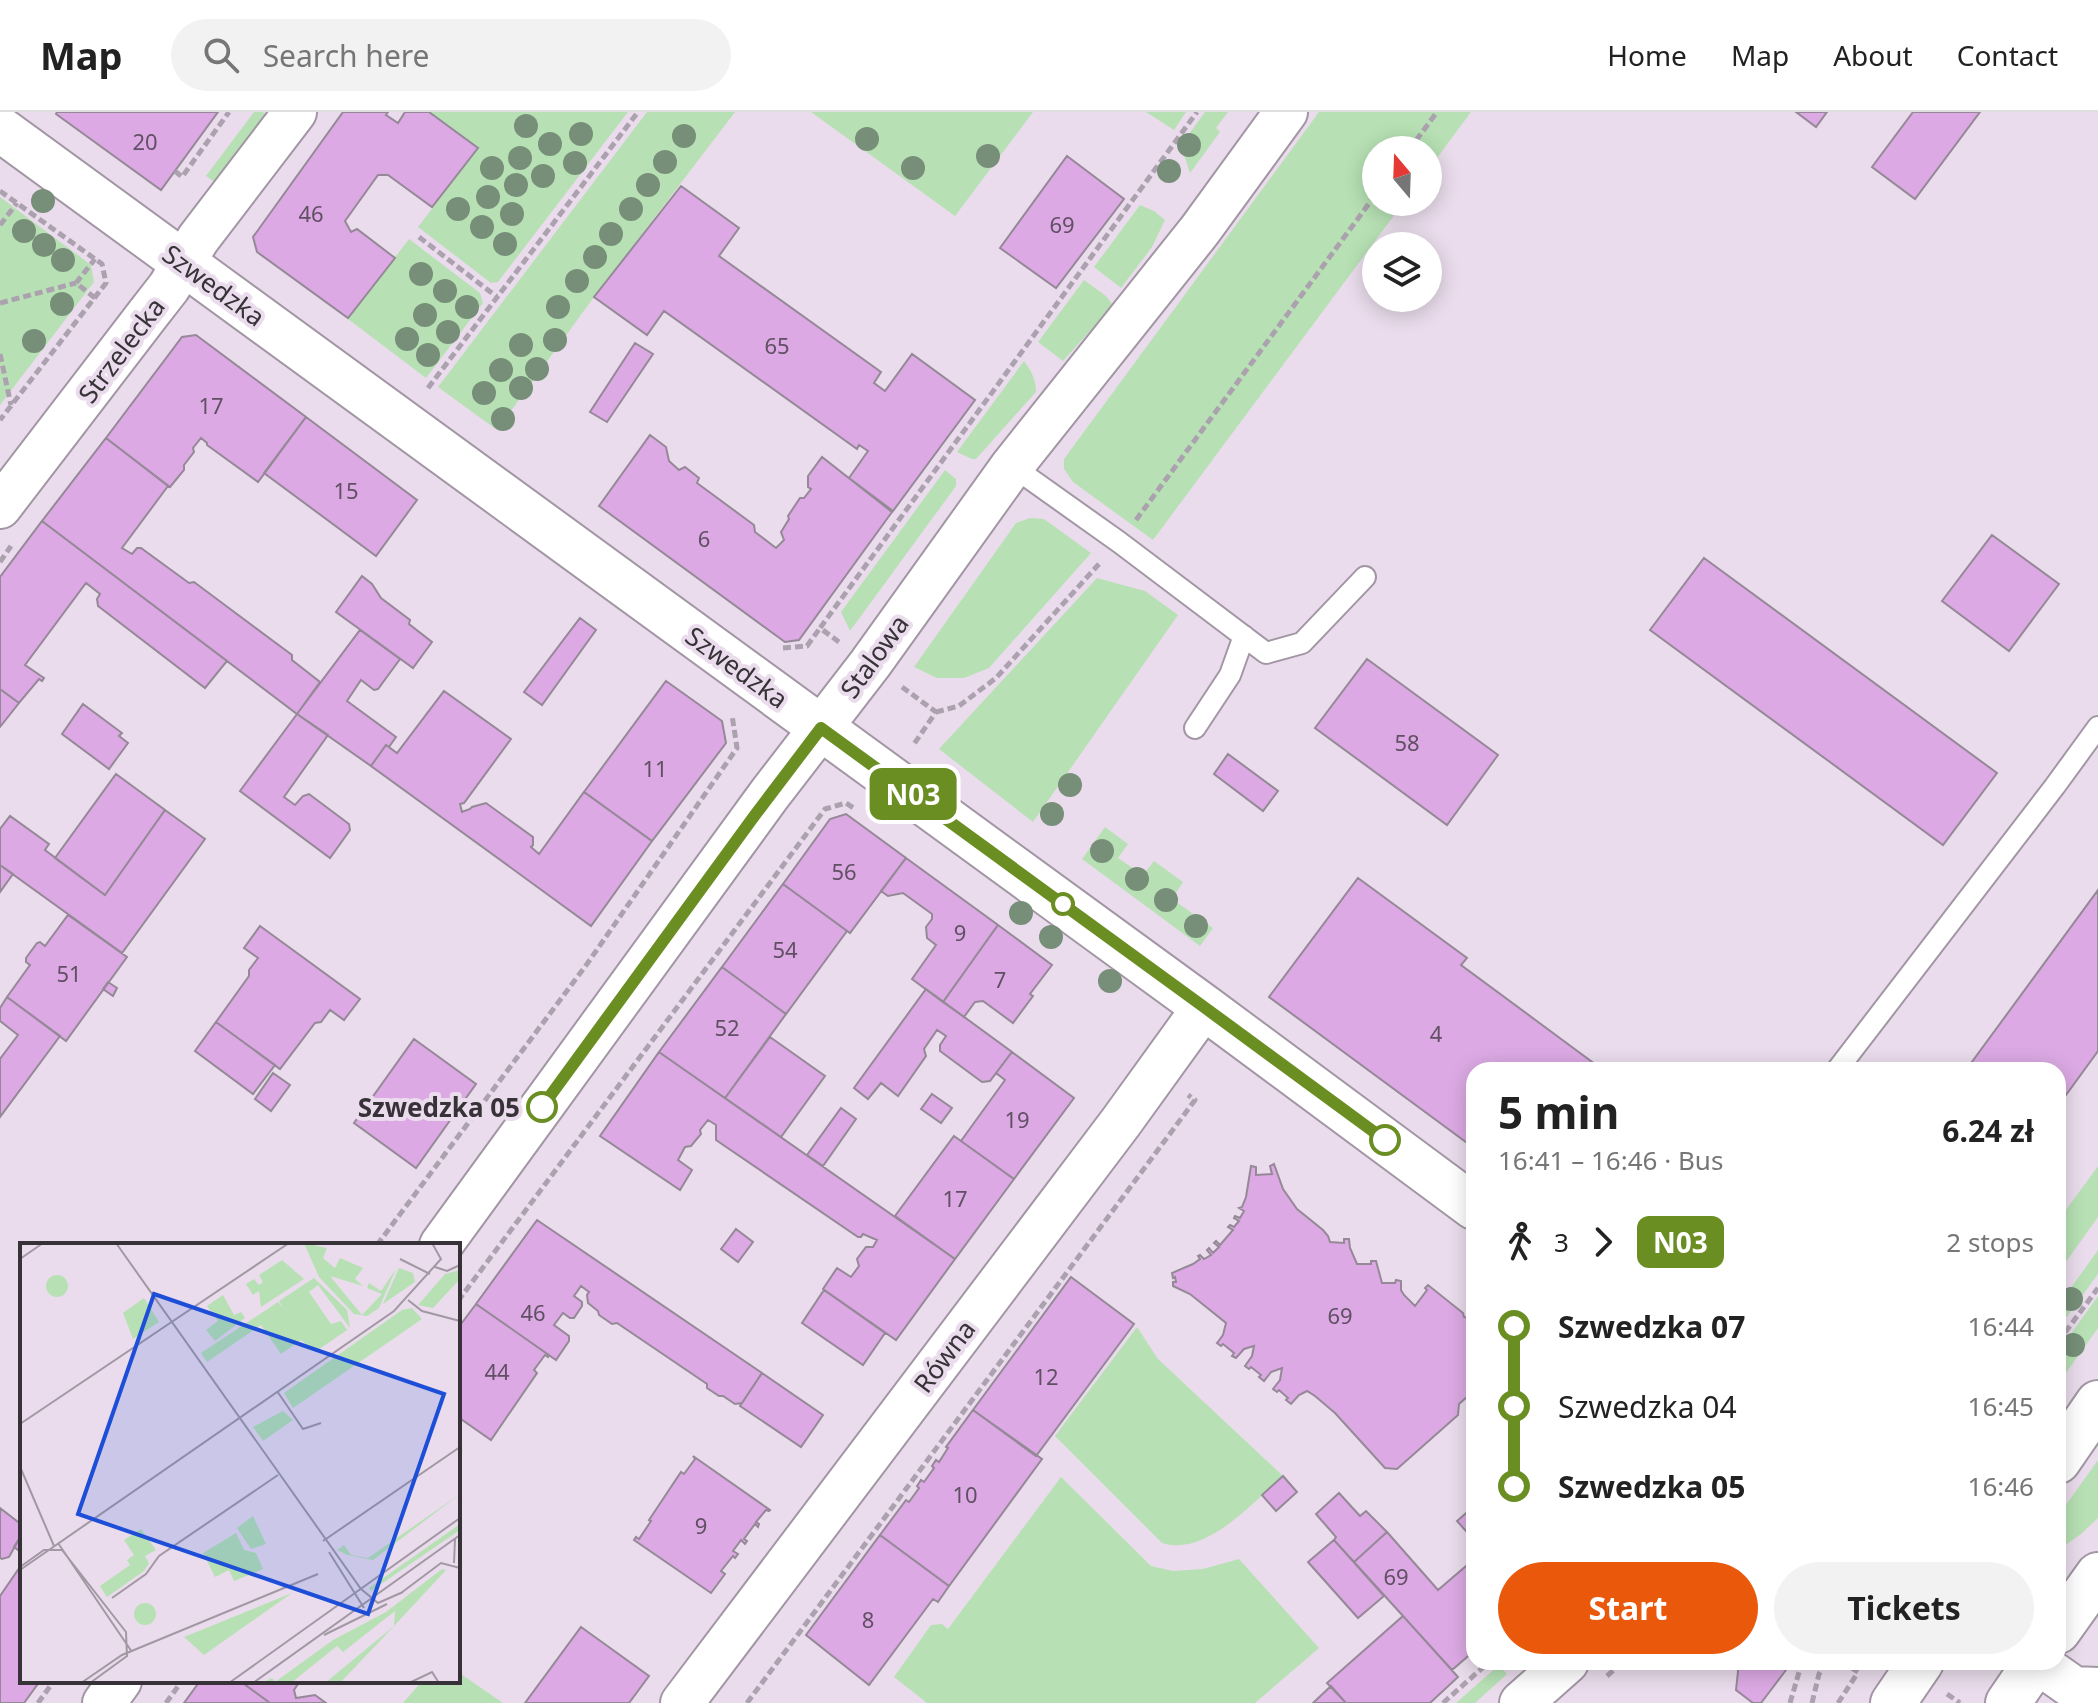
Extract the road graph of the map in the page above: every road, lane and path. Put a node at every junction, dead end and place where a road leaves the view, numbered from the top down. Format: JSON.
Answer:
{"nodes":[{"id":1,"x":229,"y":112,"type":"edge"},
{"id":2,"x":295,"y":112,"type":"edge"},
{"id":3,"x":638,"y":112,"type":"edge"},
{"id":4,"x":1197,"y":112,"type":"edge"},
{"id":5,"x":1286,"y":112,"type":"edge"},
{"id":6,"x":1437,"y":112,"type":"edge"},
{"id":7,"x":0,"y":129,"type":"edge"},
{"id":8,"x":1419,"y":136,"type":"edge"},
{"id":9,"x":175,"y":171,"type":"dead end"},
{"id":10,"x":0,"y":191,"type":"edge"},
{"id":11,"x":17,"y":203,"type":"junction"},
{"id":12,"x":1362,"y":213,"type":"edge"},
{"id":13,"x":0,"y":225,"type":"edge"},
{"id":14,"x":419,"y":237,"type":"dead end"},
{"id":15,"x":95,"y":259,"type":"junction"},
{"id":16,"x":183,"y":263,"type":"junction"},
{"id":17,"x":76,"y":283,"type":"junction"},
{"id":18,"x":497,"y":297,"type":"junction"},
{"id":19,"x":95,"y":298,"type":"junction"},
{"id":20,"x":0,"y":303,"type":"edge"},
{"id":21,"x":0,"y":354,"type":"edge"},
{"id":22,"x":425,"y":392,"type":"dead end"},
{"id":23,"x":11,"y":406,"type":"junction"},
{"id":24,"x":0,"y":420,"type":"edge"},
{"id":25,"x":1012,"y":466,"type":"junction"},
{"id":26,"x":10,"y":522,"type":"edge"},
{"id":27,"x":1119,"y":542,"type":"junction"},
{"id":28,"x":0,"y":562,"type":"edge"},
{"id":29,"x":1365,"y":577,"type":"dead end"},
{"id":30,"x":820,"y":628,"type":"junction"},
{"id":31,"x":1244,"y":636,"type":"junction"},
{"id":32,"x":846,"y":647,"type":"dead end"},
{"id":33,"x":780,"y":648,"type":"dead end"},
{"id":34,"x":936,"y":712,"type":"dead end"},
{"id":35,"x":731,"y":715,"type":"dead end"},
{"id":36,"x":2098,"y":727,"type":"edge"},
{"id":37,"x":821,"y":728,"type":"junction"},
{"id":38,"x":1195,"y":728,"type":"dead end"},
{"id":39,"x":862,"y":815,"type":"dead end"},
{"id":40,"x":1204,"y":1007,"type":"junction"},
{"id":41,"x":1843,"y":1062,"type":"edge"},
{"id":42,"x":1466,"y":1201,"type":"edge"},
{"id":43,"x":378,"y":1243,"type":"edge"},
{"id":44,"x":442,"y":1243,"type":"edge"},
{"id":45,"x":2098,"y":1288,"type":"edge"},
{"id":46,"x":460,"y":1298,"type":"edge"},
{"id":47,"x":2066,"y":1331,"type":"edge"},
{"id":48,"x":2098,"y":1403,"type":"edge"},
{"id":49,"x":2066,"y":1449,"type":"edge"},
{"id":50,"x":1480,"y":1670,"type":"edge"},
{"id":51,"x":1558,"y":1670,"type":"edge"},
{"id":52,"x":1800,"y":1670,"type":"edge"},
{"id":53,"x":1822,"y":1670,"type":"edge"},
{"id":54,"x":1855,"y":1670,"type":"edge"},
{"id":55,"x":1916,"y":1670,"type":"edge"},
{"id":56,"x":2031,"y":1670,"type":"edge"},
{"id":57,"x":2048,"y":1670,"type":"edge"},
{"id":58,"x":1858,"y":1672,"type":"dead end"},
{"id":59,"x":53,"y":1683,"type":"edge"},
{"id":60,"x":119,"y":1683,"type":"edge"},
{"id":61,"x":181,"y":1683,"type":"edge"},
{"id":62,"x":2098,"y":1689,"type":"edge"},
{"id":63,"x":38,"y":1703,"type":"edge"},
{"id":64,"x":104,"y":1703,"type":"edge"},
{"id":65,"x":166,"y":1703,"type":"edge"},
{"id":66,"x":682,"y":1703,"type":"edge"},
{"id":67,"x":1443,"y":1703,"type":"edge"},
{"id":68,"x":1521,"y":1703,"type":"edge"},
{"id":69,"x":1790,"y":1703,"type":"edge"},
{"id":70,"x":1812,"y":1703,"type":"edge"},
{"id":71,"x":1893,"y":1703,"type":"edge"},
{"id":72,"x":2008,"y":1703,"type":"edge"}],
"edges":[{"from":1,"to":9,"type":"path"},
{"from":2,"to":16,"type":"street","name":"Strzelecka"},
{"from":3,"to":18,"type":"path"},
{"from":4,"to":30,"type":"path"},
{"from":5,"to":25,"type":"street","name":"Stalowa"},
{"from":6,"to":8,"type":"path"},
{"from":7,"to":16,"type":"street","name":"Szwedzka"},
{"from":10,"to":11,"type":"path"},
{"from":11,"to":13,"type":"path"},
{"from":11,"to":15,"type":"path"},
{"from":12,"to":27,"type":"path"},
{"from":14,"to":18,"type":"path"},
{"from":15,"to":17,"type":"path"},
{"from":15,"to":19,"type":"path"},
{"from":16,"to":26,"type":"street","name":"Strzelecka"},
{"from":16,"to":37,"type":"street","name":"Szwedzka"},
{"from":17,"to":19,"type":"path"},
{"from":17,"to":20,"type":"path"},
{"from":18,"to":22,"type":"path"},
{"from":19,"to":23,"type":"path"},
{"from":21,"to":23,"type":"path"},
{"from":23,"to":24,"type":"path"},
{"from":25,"to":27,"type":"lane"},
{"from":25,"to":37,"type":"street","name":"Stalowa"},
{"from":26,"to":28,"type":"path"},
{"from":27,"to":31,"type":"lane"},
{"from":27,"to":34,"type":"path"},
{"from":29,"to":31,"type":"lane"},
{"from":30,"to":32,"type":"path"},
{"from":30,"to":33,"type":"path"},
{"from":31,"to":38,"type":"lane"},
{"from":35,"to":43,"type":"path"},
{"from":36,"to":41,"type":"lane"},
{"from":37,"to":40,"type":"street","name":"Szwedzka"},
{"from":37,"to":44,"type":"street","name":"Stalowa"},
{"from":39,"to":46,"type":"path"},
{"from":40,"to":42,"type":"street","name":"Szwedzka"},
{"from":40,"to":66,"type":"street","name":"Równa"},
{"from":45,"to":47,"type":"path"},
{"from":48,"to":49,"type":"street"},
{"from":50,"to":67,"type":"path"},
{"from":51,"to":68,"type":"street"},
{"from":52,"to":69,"type":"path"},
{"from":53,"to":70,"type":"path"},
{"from":54,"to":58,"type":"path"},
{"from":55,"to":71,"type":"street"},
{"from":56,"to":72,"type":"street"},
{"from":57,"to":62,"type":"street"},
{"from":59,"to":63,"type":"path"},
{"from":60,"to":64,"type":"street"},
{"from":61,"to":65,"type":"path"}]}
